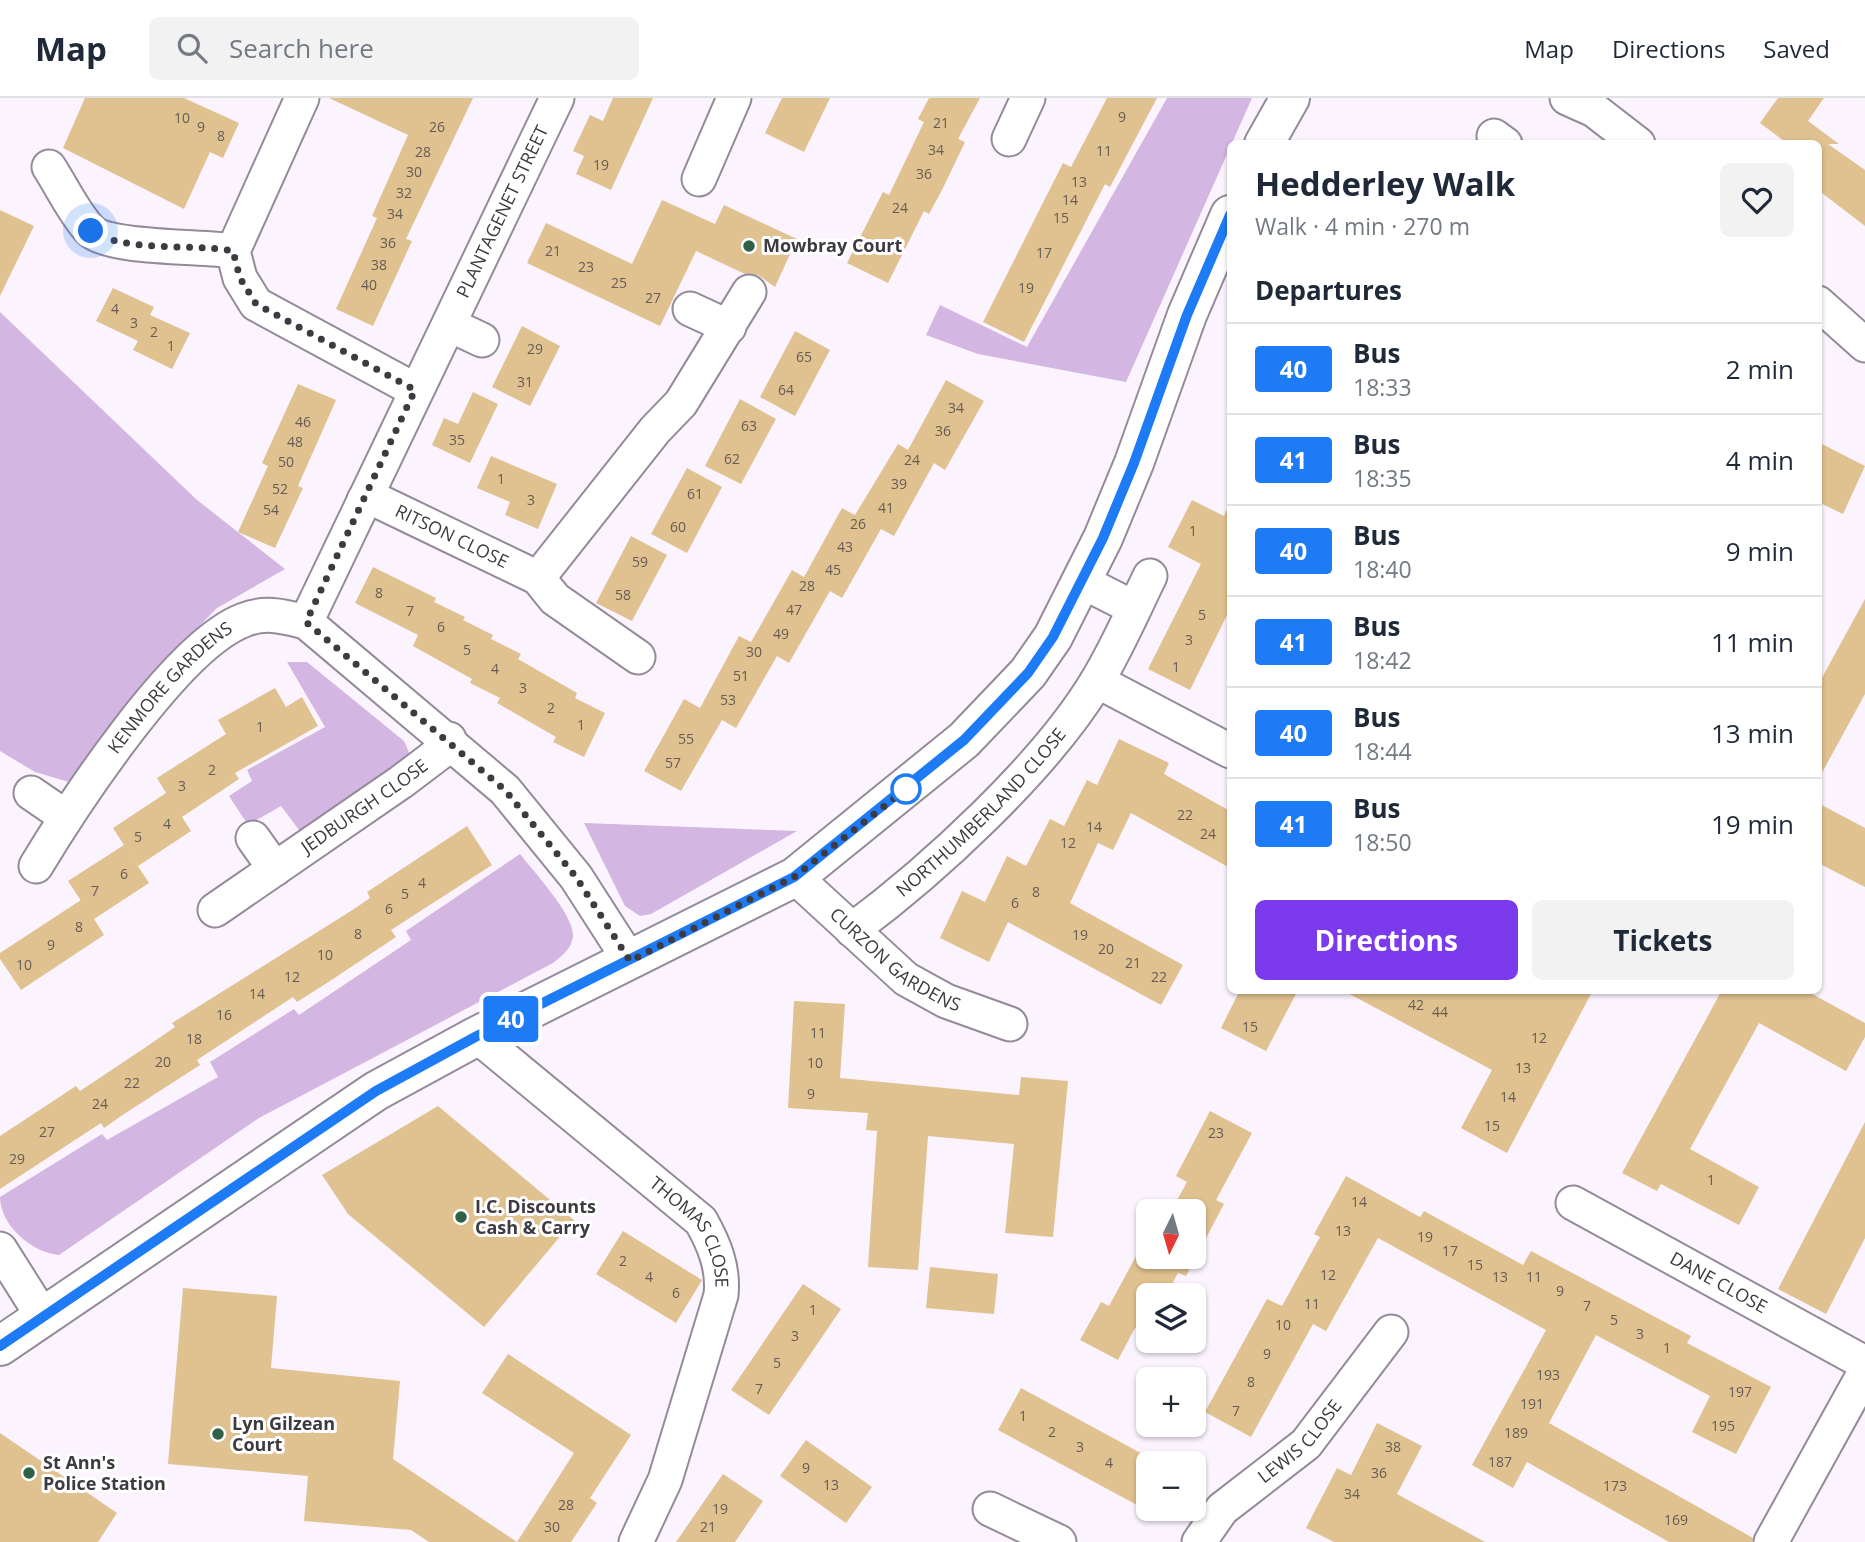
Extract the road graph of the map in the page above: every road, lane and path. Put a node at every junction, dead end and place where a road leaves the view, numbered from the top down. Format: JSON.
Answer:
{"nodes":[{"id":1,"x":302,"y":98,"type":"edge"},
{"id":2,"x":557,"y":98,"type":"edge"},
{"id":3,"x":734,"y":98,"type":"edge"},
{"id":4,"x":1028,"y":98,"type":"edge"},
{"id":5,"x":1290,"y":98,"type":"edge"},
{"id":6,"x":1567,"y":98,"type":"edge"},
{"id":7,"x":1009,"y":139,"type":"dead end"},
{"id":8,"x":1266,"y":140,"type":"edge"},
{"id":9,"x":1633,"y":140,"type":"edge"},
{"id":10,"x":49,"y":167,"type":"dead end"},
{"id":11,"x":699,"y":179,"type":"dead end"},
{"id":12,"x":1227,"y":222,"type":"edge"},
{"id":13,"x":233,"y":251,"type":"junction"},
{"id":14,"x":749,"y":292,"type":"dead end"},
{"id":15,"x":1822,"y":307,"type":"edge"},
{"id":16,"x":690,"y":309,"type":"dead end"},
{"id":17,"x":450,"y":325,"type":"junction"},
{"id":18,"x":729,"y":327,"type":"junction"},
{"id":19,"x":482,"y":340,"type":"dead end"},
{"id":20,"x":1860,"y":340,"type":"edge"},
{"id":21,"x":415,"y":390,"type":"junction"},
{"id":22,"x":364,"y":500,"type":"junction"},
{"id":23,"x":1150,"y":576,"type":"dead end"},
{"id":24,"x":538,"y":579,"type":"junction"},
{"id":25,"x":1080,"y":581,"type":"junction"},
{"id":26,"x":1134,"y":608,"type":"junction"},
{"id":27,"x":306,"y":622,"type":"junction"},
{"id":28,"x":638,"y":657,"type":"dead end"},
{"id":29,"x":1097,"y":681,"type":"junction"},
{"id":30,"x":449,"y":739,"type":"junction"},
{"id":31,"x":1227,"y":749,"type":"edge"},
{"id":32,"x":31,"y":793,"type":"dead end"},
{"id":33,"x":66,"y":817,"type":"junction"},
{"id":34,"x":253,"y":838,"type":"dead end"},
{"id":35,"x":36,"y":866,"type":"dead end"},
{"id":36,"x":275,"y":869,"type":"junction"},
{"id":37,"x":794,"y":877,"type":"junction"},
{"id":38,"x":215,"y":910,"type":"dead end"},
{"id":39,"x":852,"y":930,"type":"junction"},
{"id":40,"x":630,"y":961,"type":"junction"},
{"id":41,"x":1010,"y":1024,"type":"dead end"},
{"id":42,"x":477,"y":1036,"type":"junction"},
{"id":43,"x":1573,"y":1203,"type":"dead end"},
{"id":44,"x":0,"y":1249,"type":"edge"},
{"id":45,"x":43,"y":1317,"type":"junction"},
{"id":46,"x":1391,"y":1332,"type":"dead end"},
{"id":47,"x":0,"y":1346,"type":"edge"},
{"id":48,"x":1865,"y":1363,"type":"edge"},
{"id":49,"x":1865,"y":1373,"type":"edge"},
{"id":50,"x":1856,"y":1408,"type":"edge"},
{"id":51,"x":990,"y":1509,"type":"dead end"},
{"id":52,"x":636,"y":1542,"type":"edge"},
{"id":53,"x":1059,"y":1542,"type":"edge"},
{"id":54,"x":1199,"y":1542,"type":"edge"},
{"id":55,"x":1771,"y":1542,"type":"edge"}],
"edges":[{"from":1,"to":13,"type":"street"},
{"from":2,"to":17,"type":"street","name":"PLANTAGENET STREET"},
{"from":3,"to":11,"type":"street"},
{"from":4,"to":7,"type":"street"},
{"from":5,"to":8,"type":"street"},
{"from":6,"to":9,"type":"street"},
{"from":10,"to":13,"type":"street"},
{"from":12,"to":25,"type":"street"},
{"from":13,"to":21,"type":"street"},
{"from":14,"to":18,"type":"street"},
{"from":15,"to":20,"type":"street"},
{"from":16,"to":18,"type":"street"},
{"from":17,"to":19,"type":"street"},
{"from":17,"to":21,"type":"street","name":"PLANTAGENET STREET"},
{"from":18,"to":24,"type":"street"},
{"from":21,"to":22,"type":"street","name":"PLANTAGENET STREET"},
{"from":22,"to":24,"type":"street","name":"RITSON CLOSE"},
{"from":22,"to":27,"type":"street","name":"PLANTAGENET STREET"},
{"from":23,"to":26,"type":"street","name":"NORTHUMBERLAND CLOSE"},
{"from":24,"to":28,"type":"street","name":"RITSON CLOSE"},
{"from":25,"to":26,"type":"street"},
{"from":25,"to":37,"type":"street"},
{"from":26,"to":29,"type":"street","name":"NORTHUMBERLAND CLOSE"},
{"from":27,"to":30,"type":"street"},
{"from":27,"to":33,"type":"street","name":"KENMORE GARDENS"},
{"from":29,"to":31,"type":"street"},
{"from":29,"to":39,"type":"street","name":"NORTHUMBERLAND CLOSE"},
{"from":30,"to":36,"type":"street","name":"JEDBURGH CLOSE"},
{"from":30,"to":40,"type":"street"},
{"from":32,"to":33,"type":"street"},
{"from":33,"to":35,"type":"street","name":"KENMORE GARDENS"},
{"from":34,"to":36,"type":"street"},
{"from":36,"to":38,"type":"street","name":"JEDBURGH CLOSE"},
{"from":37,"to":39,"type":"street","name":"CURZON GARDENS"},
{"from":37,"to":40,"type":"street"},
{"from":39,"to":41,"type":"street","name":"CURZON GARDENS"},
{"from":40,"to":42,"type":"street"},
{"from":42,"to":45,"type":"street"},
{"from":42,"to":52,"type":"street","name":"THOMAS CLOSE"},
{"from":43,"to":48,"type":"street","name":"DANE CLOSE"},
{"from":44,"to":45,"type":"street"},
{"from":45,"to":47,"type":"street"},
{"from":46,"to":54,"type":"street","name":"LEWIS CLOSE"},
{"from":49,"to":50,"type":"street"},
{"from":50,"to":55,"type":"street"},
{"from":51,"to":53,"type":"street"}]}
